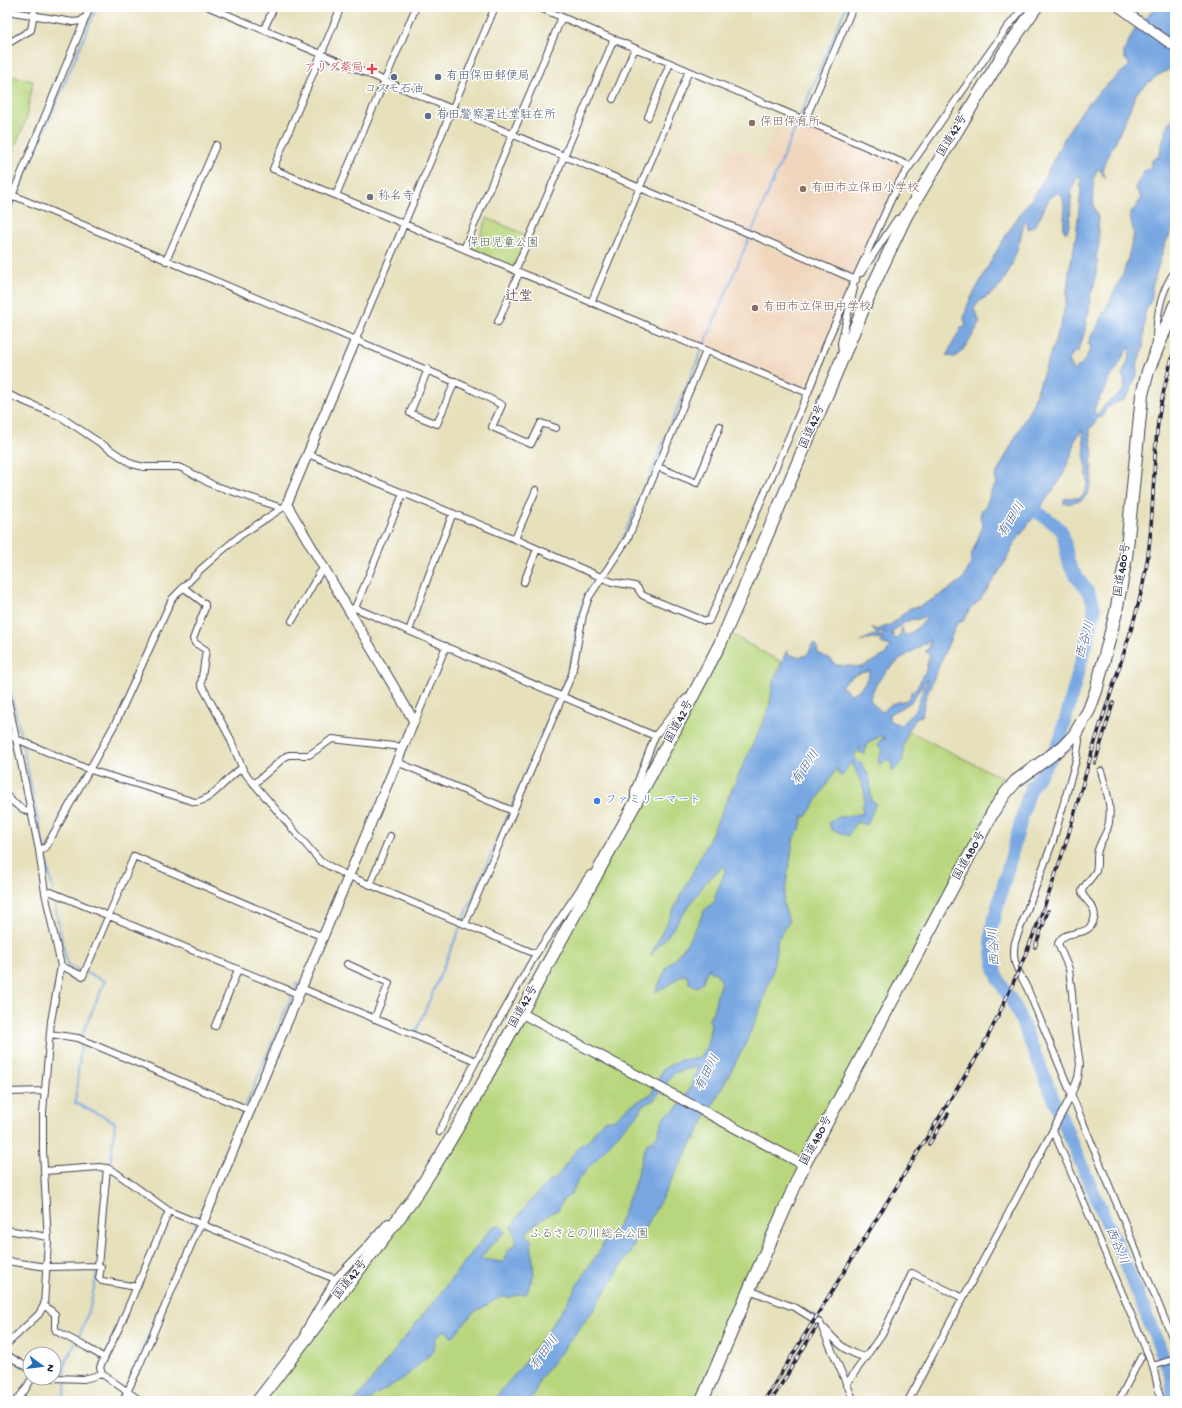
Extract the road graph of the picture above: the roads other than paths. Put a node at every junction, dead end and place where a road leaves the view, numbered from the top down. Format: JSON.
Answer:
{"nodes":[{"id":1,"x":35,"y":7,"type":"edge"},
{"id":2,"x":90,"y":7,"type":"edge"},
{"id":3,"x":209,"y":7,"type":"edge"},
{"id":4,"x":274,"y":7,"type":"edge"},
{"id":5,"x":341,"y":7,"type":"edge"},
{"id":6,"x":416,"y":7,"type":"edge"},
{"id":7,"x":495,"y":7,"type":"edge"},
{"id":8,"x":853,"y":7,"type":"edge"},
{"id":9,"x":1024,"y":7,"type":"edge"},
{"id":10,"x":1036,"y":7,"type":"edge"},
{"id":11,"x":1119,"y":7,"type":"edge"},
{"id":12,"x":543,"y":8,"type":"edge"},
{"id":13,"x":7,"y":11,"type":"edge"},
{"id":14,"x":34,"y":14,"type":"junction"},
{"id":15,"x":562,"y":17,"type":"junction"},
{"id":16,"x":84,"y":18,"type":"junction"},
{"id":17,"x":264,"y":29,"type":"junction"},
{"id":18,"x":614,"y":39,"type":"junction"},
{"id":19,"x":7,"y":44,"type":"edge"},
{"id":20,"x":1175,"y":47,"type":"edge"},
{"id":21,"x":635,"y":48,"type":"junction"},
{"id":22,"x":321,"y":54,"type":"junction"},
{"id":23,"x":670,"y":63,"type":"junction"},
{"id":24,"x":689,"y":71,"type":"junction"},
{"id":25,"x":385,"y":81,"type":"junction"},
{"id":26,"x":613,"y":99,"type":"dead end"},
{"id":27,"x":453,"y":110,"type":"junction"},
{"id":28,"x":648,"y":117,"type":"dead end"},
{"id":29,"x":805,"y":120,"type":"junction"},
{"id":30,"x":513,"y":134,"type":"junction"},
{"id":31,"x":216,"y":145,"type":"dead end"},
{"id":32,"x":565,"y":156,"type":"junction"},
{"id":33,"x":910,"y":166,"type":"junction"},
{"id":34,"x":639,"y":188,"type":"junction"},
{"id":35,"x":12,"y":195,"type":"junction"},
{"id":36,"x":336,"y":195,"type":"junction"},
{"id":37,"x":7,"y":208,"type":"edge"},
{"id":38,"x":906,"y":216,"type":"junction"},
{"id":39,"x":404,"y":224,"type":"junction"},
{"id":40,"x":464,"y":249,"type":"junction"},
{"id":41,"x":166,"y":261,"type":"junction"},
{"id":42,"x":1175,"y":271,"type":"edge"},
{"id":43,"x":517,"y":272,"type":"junction"},
{"id":44,"x":856,"y":280,"type":"junction"},
{"id":45,"x":591,"y":303,"type":"junction"},
{"id":46,"x":1175,"y":305,"type":"edge"},
{"id":47,"x":498,"y":322,"type":"dead end"},
{"id":48,"x":356,"y":339,"type":"junction"},
{"id":49,"x":1157,"y":348,"type":"junction"},
{"id":50,"x":706,"y":351,"type":"junction"},
{"id":51,"x":843,"y":357,"type":"junction"},
{"id":52,"x":428,"y":369,"type":"junction"},
{"id":53,"x":454,"y":381,"type":"junction"},
{"id":54,"x":808,"y":393,"type":"junction"},
{"id":55,"x":7,"y":394,"type":"edge"},
{"id":56,"x":720,"y":426,"type":"dead end"},
{"id":57,"x":556,"y":428,"type":"dead end"},
{"id":58,"x":308,"y":454,"type":"junction"},
{"id":59,"x":658,"y":467,"type":"junction"},
{"id":60,"x":536,"y":490,"type":"dead end"},
{"id":61,"x":403,"y":494,"type":"junction"},
{"id":62,"x":285,"y":507,"type":"junction"},
{"id":63,"x":453,"y":513,"type":"junction"},
{"id":64,"x":515,"y":539,"type":"junction"},
{"id":65,"x":537,"y":549,"type":"junction"},
{"id":66,"x":324,"y":568,"type":"junction"},
{"id":67,"x":602,"y":577,"type":"junction"},
{"id":68,"x":524,"y":582,"type":"dead end"},
{"id":69,"x":183,"y":588,"type":"junction"},
{"id":70,"x":352,"y":608,"type":"junction"},
{"id":71,"x":292,"y":621,"type":"dead end"},
{"id":72,"x":409,"y":631,"type":"junction"},
{"id":73,"x":446,"y":646,"type":"junction"},
{"id":74,"x":7,"y":695,"type":"edge"},
{"id":75,"x":562,"y":696,"type":"junction"},
{"id":76,"x":692,"y":699,"type":"junction"},
{"id":77,"x":414,"y":721,"type":"junction"},
{"id":78,"x":1078,"y":730,"type":"junction"},
{"id":79,"x":7,"y":735,"type":"edge"},
{"id":80,"x":654,"y":736,"type":"junction"},
{"id":81,"x":16,"y":739,"type":"junction"},
{"id":82,"x":403,"y":747,"type":"junction"},
{"id":83,"x":397,"y":762,"type":"junction"},
{"id":84,"x":242,"y":768,"type":"junction"},
{"id":85,"x":90,"y":770,"type":"junction"},
{"id":86,"x":1101,"y":771,"type":"dead end"},
{"id":87,"x":254,"y":784,"type":"junction"},
{"id":88,"x":7,"y":796,"type":"edge"},
{"id":89,"x":638,"y":800,"type":"junction"},
{"id":90,"x":513,"y":811,"type":"junction"},
{"id":91,"x":31,"y":812,"type":"junction"},
{"id":92,"x":390,"y":836,"type":"dead end"},
{"id":93,"x":39,"y":850,"type":"junction"},
{"id":94,"x":596,"y":875,"type":"junction"},
{"id":95,"x":348,"y":876,"type":"junction"},
{"id":96,"x":370,"y":885,"type":"junction"},
{"id":97,"x":45,"y":893,"type":"junction"},
{"id":98,"x":110,"y":916,"type":"junction"},
{"id":99,"x":465,"y":924,"type":"junction"},
{"id":100,"x":323,"y":937,"type":"junction"},
{"id":101,"x":536,"y":954,"type":"junction"},
{"id":102,"x":347,"y":964,"type":"dead end"},
{"id":103,"x":61,"y":966,"type":"junction"},
{"id":104,"x":238,"y":970,"type":"junction"},
{"id":105,"x":299,"y":991,"type":"junction"},
{"id":106,"x":524,"y":1014,"type":"junction"},
{"id":107,"x":374,"y":1019,"type":"junction"},
{"id":108,"x":215,"y":1026,"type":"dead end"},
{"id":109,"x":50,"y":1034,"type":"junction"},
{"id":110,"x":476,"y":1061,"type":"junction"},
{"id":111,"x":45,"y":1091,"type":"junction"},
{"id":112,"x":7,"y":1092,"type":"edge"},
{"id":113,"x":1070,"y":1098,"type":"junction"},
{"id":114,"x":249,"y":1110,"type":"junction"},
{"id":115,"x":1054,"y":1128,"type":"junction"},
{"id":116,"x":439,"y":1132,"type":"dead end"},
{"id":117,"x":800,"y":1163,"type":"junction"},
{"id":118,"x":107,"y":1168,"type":"junction"},
{"id":119,"x":44,"y":1171,"type":"junction"},
{"id":120,"x":169,"y":1211,"type":"junction"},
{"id":121,"x":202,"y":1224,"type":"junction"},
{"id":122,"x":394,"y":1224,"type":"junction"},
{"id":123,"x":7,"y":1230,"type":"edge"},
{"id":124,"x":48,"y":1237,"type":"junction"},
{"id":125,"x":7,"y":1259,"type":"edge"},
{"id":126,"x":98,"y":1266,"type":"junction"},
{"id":127,"x":47,"y":1267,"type":"junction"},
{"id":128,"x":334,"y":1278,"type":"junction"},
{"id":129,"x":137,"y":1286,"type":"junction"},
{"id":130,"x":749,"y":1290,"type":"junction"},
{"id":131,"x":963,"y":1298,"type":"junction"},
{"id":132,"x":44,"y":1305,"type":"junction"},
{"id":133,"x":820,"y":1323,"type":"junction"},
{"id":134,"x":306,"y":1338,"type":"junction"},
{"id":135,"x":7,"y":1344,"type":"edge"},
{"id":136,"x":1175,"y":1344,"type":"edge"},
{"id":137,"x":7,"y":1355,"type":"edge"},
{"id":138,"x":867,"y":1357,"type":"junction"},
{"id":139,"x":103,"y":1358,"type":"junction"},
{"id":140,"x":1141,"y":1358,"type":"dead end"},
{"id":141,"x":1175,"y":1359,"type":"edge"},
{"id":142,"x":22,"y":1364,"type":"edge"},
{"id":143,"x":1153,"y":1366,"type":"junction"},
{"id":144,"x":102,"y":1374,"type":"junction"},
{"id":145,"x":62,"y":1378,"type":"edge"},
{"id":146,"x":846,"y":1385,"type":"junction"},
{"id":147,"x":27,"y":1386,"type":"edge"},
{"id":148,"x":128,"y":1392,"type":"junction"},
{"id":149,"x":1119,"y":1400,"type":"dead end"},
{"id":150,"x":16,"y":1401,"type":"edge"},
{"id":151,"x":123,"y":1401,"type":"edge"},
{"id":152,"x":141,"y":1401,"type":"edge"},
{"id":153,"x":258,"y":1401,"type":"edge"},
{"id":154,"x":702,"y":1401,"type":"edge"},
{"id":155,"x":854,"y":1401,"type":"edge"},
{"id":156,"x":908,"y":1401,"type":"edge"},
{"id":157,"x":1161,"y":1401,"type":"edge"}],
"edges":[{"from":1,"to":14,"type":"street"},
{"from":2,"to":16,"type":"street"},
{"from":3,"to":17,"type":"street"},
{"from":4,"to":17,"type":"street"},
{"from":5,"to":22,"type":"street"},
{"from":6,"to":25,"type":"street"},
{"from":7,"to":27,"type":"street"},
{"from":8,"to":29,"type":"street"},
{"from":9,"to":33,"type":"street"},
{"from":10,"to":38,"type":"highway","name":"国道42号"},
{"from":11,"to":20,"type":"street"},
{"from":12,"to":15,"type":"street"},
{"from":13,"to":14,"type":"street"},
{"from":14,"to":16,"type":"street"},
{"from":14,"to":19,"type":"street"},
{"from":15,"to":18,"type":"street"},
{"from":15,"to":30,"type":"street"},
{"from":16,"to":35,"type":"street"},
{"from":17,"to":22,"type":"street"},
{"from":18,"to":21,"type":"street"},
{"from":18,"to":32,"type":"street"},
{"from":21,"to":23,"type":"street"},
{"from":21,"to":26,"type":"street"},
{"from":22,"to":25,"type":"street"},
{"from":22,"to":36,"type":"street"},
{"from":23,"to":24,"type":"street"},
{"from":23,"to":28,"type":"street"},
{"from":24,"to":29,"type":"street"},
{"from":24,"to":34,"type":"street"},
{"from":25,"to":27,"type":"street"},
{"from":25,"to":36,"type":"street"},
{"from":27,"to":30,"type":"street"},
{"from":27,"to":39,"type":"street"},
{"from":29,"to":33,"type":"street"},
{"from":30,"to":32,"type":"street"},
{"from":30,"to":40,"type":"street"},
{"from":31,"to":41,"type":"street"},
{"from":32,"to":34,"type":"street"},
{"from":32,"to":43,"type":"street"},
{"from":33,"to":44,"type":"street"},
{"from":34,"to":44,"type":"street"},
{"from":34,"to":45,"type":"street"},
{"from":35,"to":37,"type":"street"},
{"from":35,"to":41,"type":"street"},
{"from":36,"to":39,"type":"street"},
{"from":38,"to":44,"type":"street"},
{"from":38,"to":51,"type":"highway","name":"国道42号"},
{"from":39,"to":40,"type":"street"},
{"from":39,"to":48,"type":"street"},
{"from":40,"to":43,"type":"street"},
{"from":41,"to":48,"type":"street"},
{"from":42,"to":49,"type":"street"},
{"from":43,"to":45,"type":"street"},
{"from":43,"to":47,"type":"street"},
{"from":44,"to":51,"type":"street"},
{"from":44,"to":54,"type":"street"},
{"from":45,"to":50,"type":"street"},
{"from":46,"to":49,"type":"highway","name":"国道480号"},
{"from":48,"to":52,"type":"street"},
{"from":48,"to":58,"type":"street"},
{"from":49,"to":78,"type":"highway","name":"国道480号"},
{"from":50,"to":54,"type":"street"},
{"from":50,"to":59,"type":"street"},
{"from":51,"to":76,"type":"highway","name":"国道42号"},
{"from":52,"to":53,"type":"street"},
{"from":52,"to":53,"type":"street"},
{"from":53,"to":57,"type":"street"},
{"from":54,"to":67,"type":"street"},
{"from":55,"to":62,"type":"street"},
{"from":56,"to":59,"type":"street"},
{"from":58,"to":61,"type":"street"},
{"from":58,"to":62,"type":"street"},
{"from":59,"to":67,"type":"street"},
{"from":60,"to":64,"type":"street"},
{"from":61,"to":63,"type":"street"},
{"from":61,"to":70,"type":"street"},
{"from":62,"to":66,"type":"street"},
{"from":62,"to":69,"type":"street"},
{"from":63,"to":64,"type":"street"},
{"from":63,"to":72,"type":"street"},
{"from":64,"to":65,"type":"street"},
{"from":65,"to":67,"type":"street"},
{"from":65,"to":68,"type":"street"},
{"from":66,"to":70,"type":"street"},
{"from":66,"to":71,"type":"street"},
{"from":67,"to":75,"type":"street"},
{"from":69,"to":84,"type":"street"},
{"from":69,"to":85,"type":"street"},
{"from":70,"to":72,"type":"street"},
{"from":70,"to":77,"type":"street"},
{"from":72,"to":73,"type":"street"},
{"from":73,"to":75,"type":"street"},
{"from":73,"to":77,"type":"street"},
{"from":74,"to":81,"type":"street"},
{"from":75,"to":80,"type":"street"},
{"from":75,"to":90,"type":"street"},
{"from":76,"to":80,"type":"street"},
{"from":76,"to":89,"type":"highway","name":"国道42号"},
{"from":77,"to":82,"type":"street"},
{"from":78,"to":113,"type":"street"},
{"from":78,"to":117,"type":"highway","name":"国道480号"},
{"from":79,"to":81,"type":"street"},
{"from":80,"to":89,"type":"street"},
{"from":81,"to":85,"type":"street"},
{"from":81,"to":91,"type":"street"},
{"from":82,"to":83,"type":"street"},
{"from":82,"to":87,"type":"street"},
{"from":83,"to":90,"type":"street"},
{"from":83,"to":95,"type":"street"},
{"from":84,"to":85,"type":"street"},
{"from":84,"to":87,"type":"street"},
{"from":85,"to":93,"type":"street"},
{"from":86,"to":113,"type":"street"},
{"from":87,"to":95,"type":"street"},
{"from":88,"to":91,"type":"street"},
{"from":89,"to":94,"type":"highway","name":"国道42号"},
{"from":90,"to":99,"type":"street"},
{"from":91,"to":93,"type":"street"},
{"from":92,"to":96,"type":"street"},
{"from":93,"to":97,"type":"street"},
{"from":94,"to":101,"type":"street"},
{"from":94,"to":106,"type":"highway","name":"国道42号"},
{"from":95,"to":96,"type":"street"},
{"from":95,"to":100,"type":"street"},
{"from":96,"to":99,"type":"street"},
{"from":97,"to":98,"type":"street"},
{"from":97,"to":103,"type":"street"},
{"from":98,"to":100,"type":"street"},
{"from":98,"to":103,"type":"street"},
{"from":98,"to":104,"type":"street"},
{"from":99,"to":101,"type":"street"},
{"from":100,"to":105,"type":"street"},
{"from":101,"to":110,"type":"street"},
{"from":102,"to":107,"type":"street"},
{"from":103,"to":109,"type":"street"},
{"from":104,"to":105,"type":"street"},
{"from":104,"to":108,"type":"street"},
{"from":105,"to":107,"type":"street"},
{"from":105,"to":114,"type":"street"},
{"from":106,"to":117,"type":"street"},
{"from":106,"to":122,"type":"highway","name":"国道42号"},
{"from":107,"to":110,"type":"street"},
{"from":109,"to":111,"type":"street"},
{"from":109,"to":114,"type":"street"},
{"from":110,"to":116,"type":"street"},
{"from":111,"to":112,"type":"street"},
{"from":111,"to":119,"type":"street"},
{"from":113,"to":115,"type":"street"},
{"from":113,"to":136,"type":"street"},
{"from":114,"to":121,"type":"street"},
{"from":115,"to":131,"type":"street"},
{"from":115,"to":143,"type":"street"},
{"from":117,"to":130,"type":"highway","name":"国道480号"},
{"from":118,"to":119,"type":"street"},
{"from":118,"to":120,"type":"street"},
{"from":118,"to":126,"type":"street"},
{"from":119,"to":124,"type":"street"},
{"from":120,"to":121,"type":"street"},
{"from":120,"to":129,"type":"street"},
{"from":121,"to":128,"type":"street"},
{"from":121,"to":148,"type":"street"},
{"from":122,"to":128,"type":"street"},
{"from":122,"to":134,"type":"highway","name":"国道42号"},
{"from":123,"to":124,"type":"street"},
{"from":124,"to":127,"type":"street"},
{"from":125,"to":127,"type":"street"},
{"from":126,"to":127,"type":"street"},
{"from":126,"to":129,"type":"street"},
{"from":127,"to":132,"type":"street"},
{"from":128,"to":134,"type":"street"},
{"from":129,"to":139,"type":"street"},
{"from":130,"to":133,"type":"street"},
{"from":130,"to":154,"type":"highway","name":"国道480号"},
{"from":131,"to":138,"type":"street"},
{"from":131,"to":156,"type":"street"},
{"from":132,"to":135,"type":"street"},
{"from":132,"to":139,"type":"street"},
{"from":133,"to":138,"type":"street"},
{"from":133,"to":146,"type":"street"},
{"from":134,"to":153,"type":"highway","name":"国道42号"},
{"from":137,"to":142,"type":"street"},
{"from":138,"to":146,"type":"street"},
{"from":139,"to":144,"type":"street"},
{"from":140,"to":149,"type":"street"},
{"from":141,"to":143,"type":"street"},
{"from":143,"to":157,"type":"street"},
{"from":144,"to":145,"type":"street"},
{"from":144,"to":148,"type":"street"},
{"from":146,"to":155,"type":"street"},
{"from":147,"to":150,"type":"street"},
{"from":148,"to":151,"type":"street"},
{"from":148,"to":152,"type":"street"}]}
